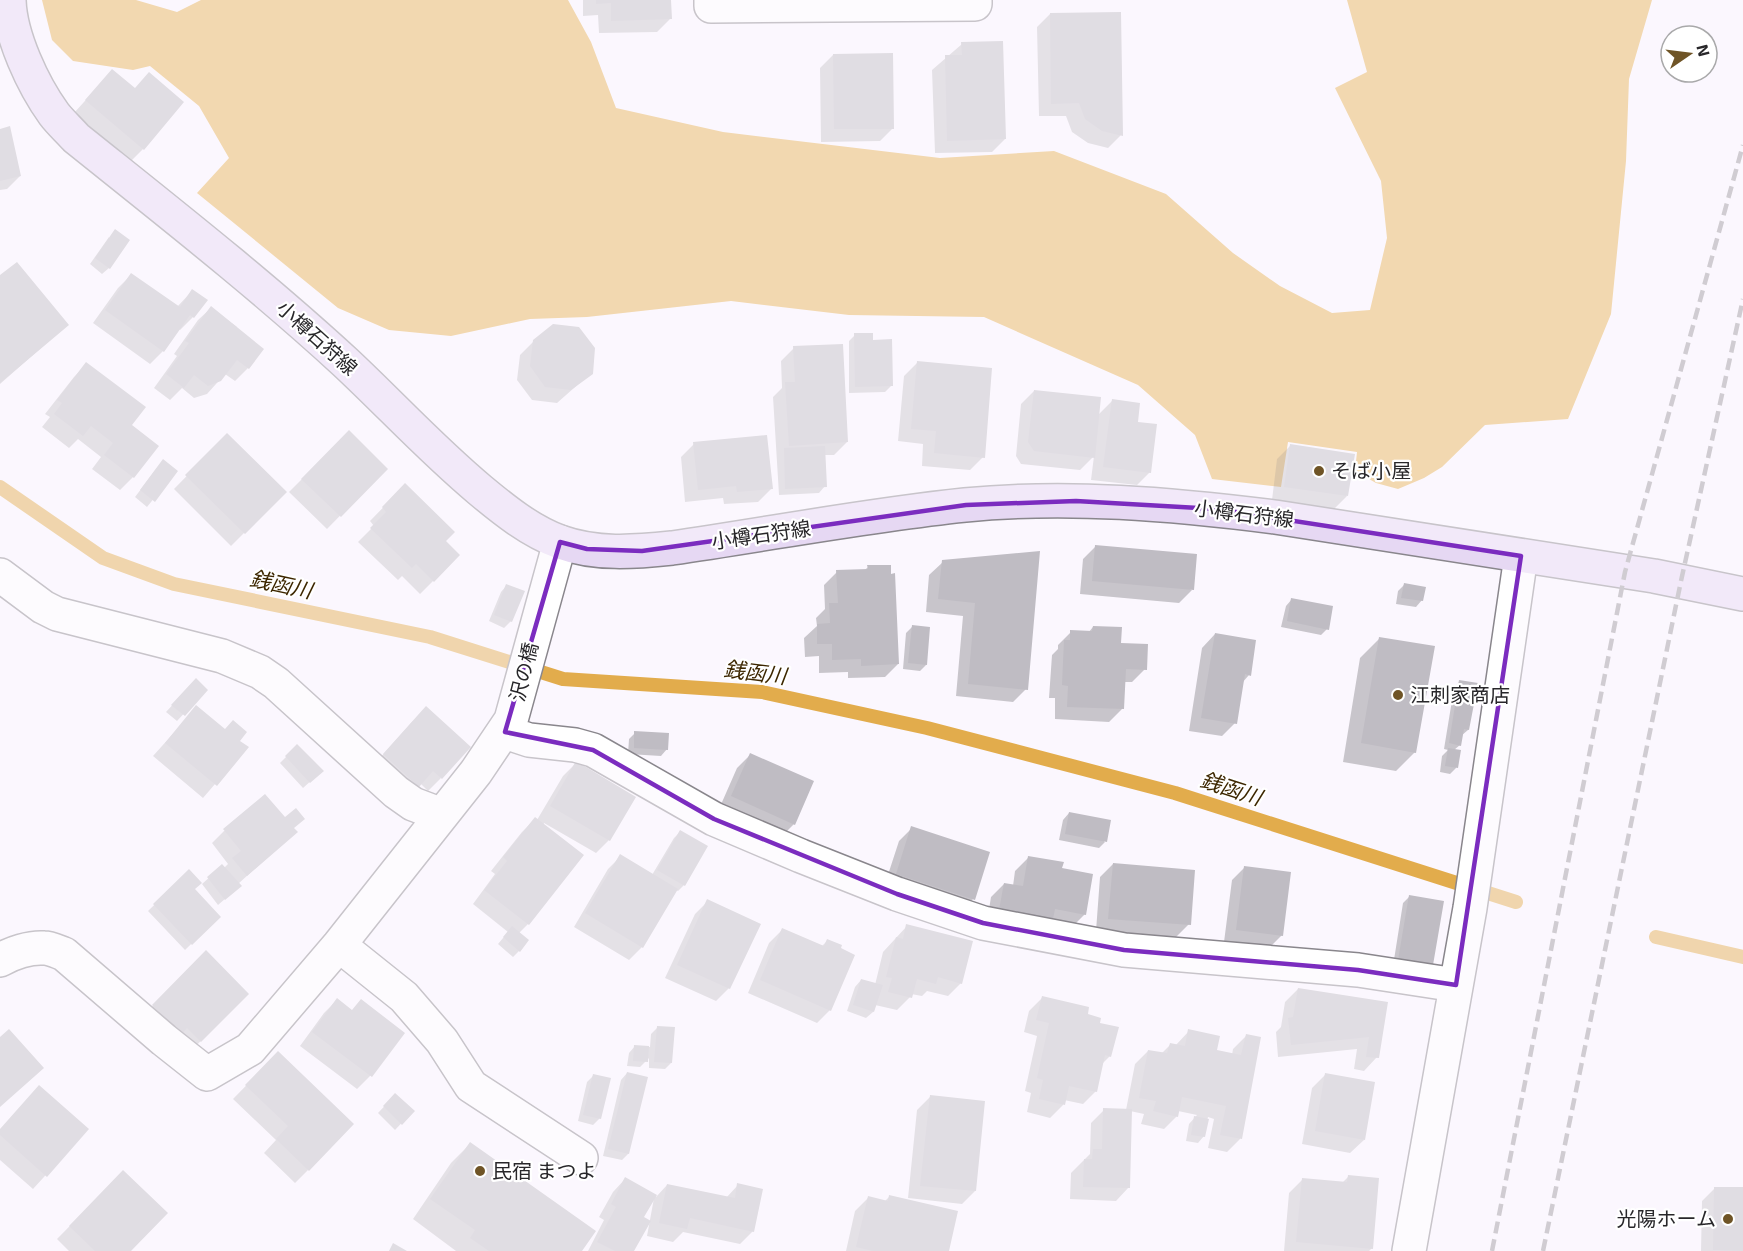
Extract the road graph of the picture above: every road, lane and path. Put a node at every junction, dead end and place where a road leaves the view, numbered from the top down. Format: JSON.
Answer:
{"nodes":[{"id":1,"x":9,"y":0,"type":"edge"},
{"id":2,"x":711,"y":0,"type":"edge"},
{"id":3,"x":975,"y":0,"type":"edge"},
{"id":4,"x":560,"y":542,"type":"junction"},
{"id":5,"x":1521,"y":556,"type":"junction"},
{"id":6,"x":0,"y":575,"type":"edge"},
{"id":7,"x":1743,"y":594,"type":"edge"},
{"id":8,"x":508,"y":726,"type":"junction"},
{"id":9,"x":442,"y":815,"type":"junction"},
{"id":10,"x":339,"y":945,"type":"junction"},
{"id":11,"x":0,"y":960,"type":"edge"},
{"id":12,"x":1456,"y":985,"type":"junction"},
{"id":13,"x":580,"y":1158,"type":"dead end"},
{"id":14,"x":1409,"y":1251,"type":"edge"}],
"edges":[{"from":1,"to":4,"type":"main road","name":"小樽石狩線"},
{"from":2,"to":3,"type":"street"},
{"from":4,"to":5,"type":"main road","name":"小樽石狩線"},
{"from":4,"to":8,"type":"street","name":"沢の橋"},
{"from":5,"to":7,"type":"main road","name":"小樽石狩線"},
{"from":5,"to":12,"type":"street"},
{"from":6,"to":9,"type":"street"},
{"from":8,"to":9,"type":"street"},
{"from":8,"to":12,"type":"street"},
{"from":9,"to":10,"type":"street"},
{"from":10,"to":11,"type":"street"},
{"from":10,"to":13,"type":"street"},
{"from":12,"to":14,"type":"street"}]}
